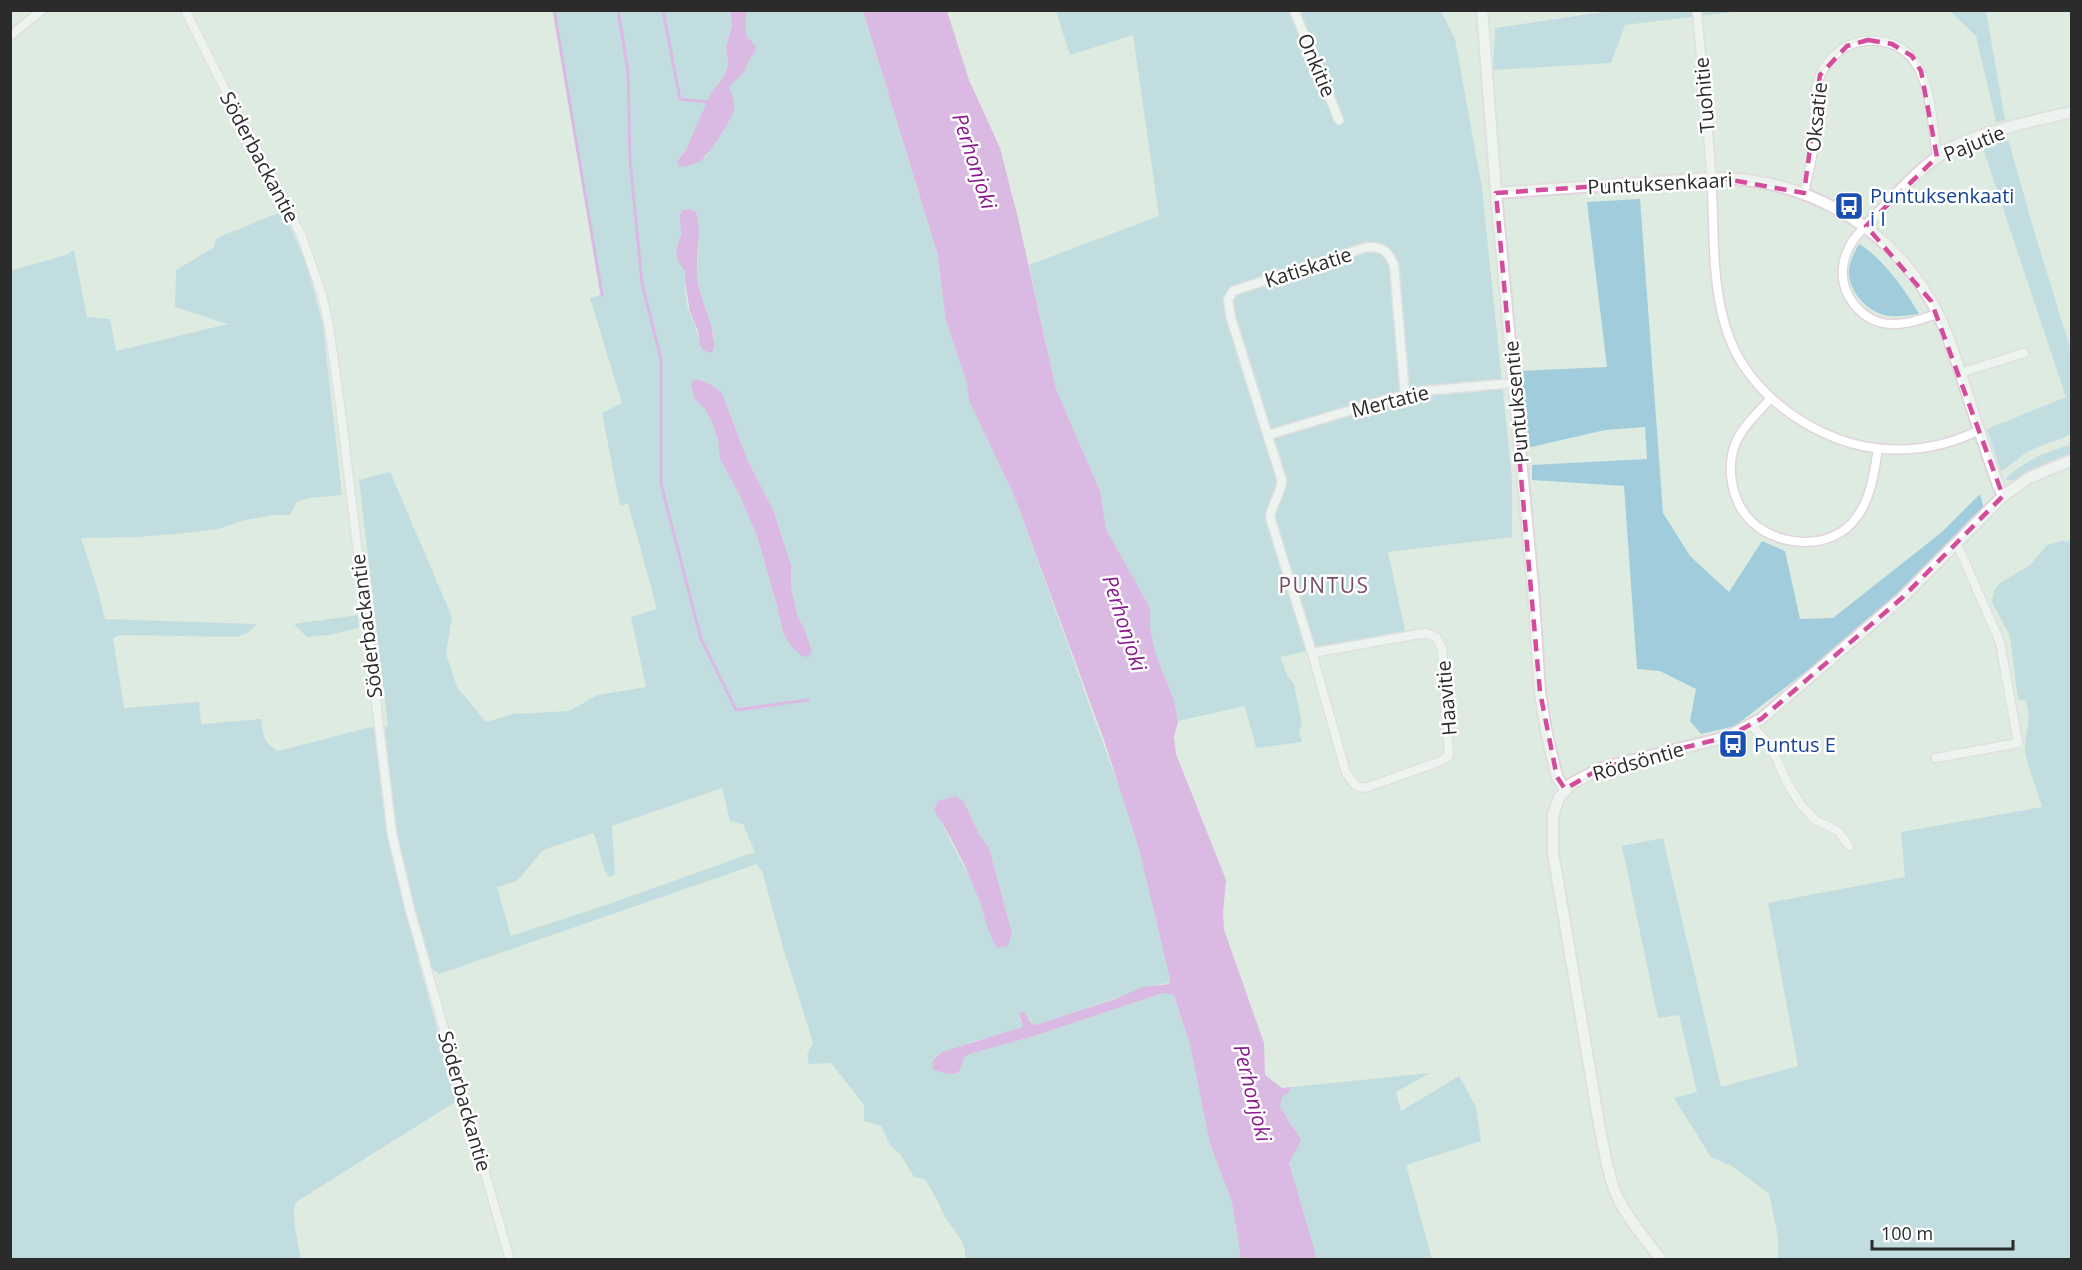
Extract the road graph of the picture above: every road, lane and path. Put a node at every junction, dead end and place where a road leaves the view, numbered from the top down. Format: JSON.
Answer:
{"nodes":[{"id":1,"x":42,"y":10,"type":"edge"},
{"id":2,"x":185,"y":10,"type":"edge"},
{"id":3,"x":1294,"y":10,"type":"edge"},
{"id":4,"x":1482,"y":10,"type":"edge"},
{"id":5,"x":1697,"y":12,"type":"edge"},
{"id":6,"x":10,"y":36,"type":"edge"},
{"id":7,"x":2072,"y":112,"type":"edge"},
{"id":8,"x":1340,"y":120,"type":"dead end"},
{"id":9,"x":1937,"y":157,"type":"junction"},
{"id":10,"x":1711,"y":178,"type":"junction"},
{"id":11,"x":1496,"y":193,"type":"junction"},
{"id":12,"x":1804,"y":193,"type":"junction"},
{"id":13,"x":1866,"y":226,"type":"junction"},
{"id":14,"x":1937,"y":314,"type":"junction"},
{"id":15,"x":2024,"y":353,"type":"dead end"},
{"id":16,"x":1960,"y":373,"type":"junction"},
{"id":17,"x":1514,"y":383,"type":"junction"},
{"id":18,"x":1405,"y":395,"type":"junction"},
{"id":19,"x":1770,"y":399,"type":"junction"},
{"id":20,"x":1979,"y":430,"type":"junction"},
{"id":21,"x":1268,"y":435,"type":"junction"},
{"id":22,"x":1878,"y":449,"type":"junction"},
{"id":23,"x":2072,"y":460,"type":"edge"},
{"id":24,"x":2004,"y":496,"type":"junction"},
{"id":25,"x":1957,"y":544,"type":"junction"},
{"id":26,"x":1312,"y":653,"type":"junction"},
{"id":27,"x":1751,"y":725,"type":"junction"},
{"id":28,"x":1936,"y":758,"type":"dead end"},
{"id":29,"x":1565,"y":789,"type":"junction"},
{"id":30,"x":1849,"y":846,"type":"dead end"},
{"id":31,"x":510,"y":1260,"type":"edge"},
{"id":32,"x":1661,"y":1260,"type":"edge"}],
"edges":[{"from":1,"to":6,"type":"street"},
{"from":2,"to":31,"type":"street","name":"Söderbackantie"},
{"from":3,"to":8,"type":"street","name":"Onkitie"},
{"from":4,"to":11,"type":"street","name":"Puntuksentie"},
{"from":5,"to":10,"type":"street","name":"Tuohitie"},
{"from":7,"to":9,"type":"street","name":"Pajutie"},
{"from":9,"to":12,"type":"street","name":"Oksatie"},
{"from":9,"to":13,"type":"street","name":"Pajutie"},
{"from":10,"to":11,"type":"street","name":"Puntuksenkaari"},
{"from":10,"to":12,"type":"street","name":"Puntuksenkaari"},
{"from":10,"to":19,"type":"street","name":"Tuohitie"},
{"from":11,"to":17,"type":"street","name":"Puntuksentie"},
{"from":12,"to":13,"type":"street","name":"Puntuksenkaari"},
{"from":13,"to":14,"type":"street","name":"Puntuksenkaari"},
{"from":13,"to":14,"type":"street"},
{"from":14,"to":16,"type":"street","name":"Puntuksenkaari"},
{"from":15,"to":16,"type":"street"},
{"from":16,"to":20,"type":"street","name":"Puntuksenkaari"},
{"from":17,"to":18,"type":"street","name":"Mertatie"},
{"from":17,"to":29,"type":"street","name":"Puntuksentie"},
{"from":18,"to":21,"type":"street","name":"Mertatie"},
{"from":18,"to":21,"type":"street","name":"Katiskatie"},
{"from":19,"to":22,"type":"street"},
{"from":19,"to":22,"type":"street"},
{"from":20,"to":22,"type":"street"},
{"from":20,"to":24,"type":"street","name":"Puntuksenkaari"},
{"from":21,"to":26,"type":"street","name":"Haavitie"},
{"from":23,"to":24,"type":"street","name":"Rödsöntie"},
{"from":24,"to":25,"type":"street","name":"Rödsöntie"},
{"from":25,"to":27,"type":"street","name":"Rödsöntie"},
{"from":25,"to":28,"type":"street"},
{"from":26,"to":26,"type":"street","name":"Haavitie"},
{"from":27,"to":29,"type":"street","name":"Rödsöntie"},
{"from":27,"to":30,"type":"street"},
{"from":29,"to":32,"type":"street"}]}
